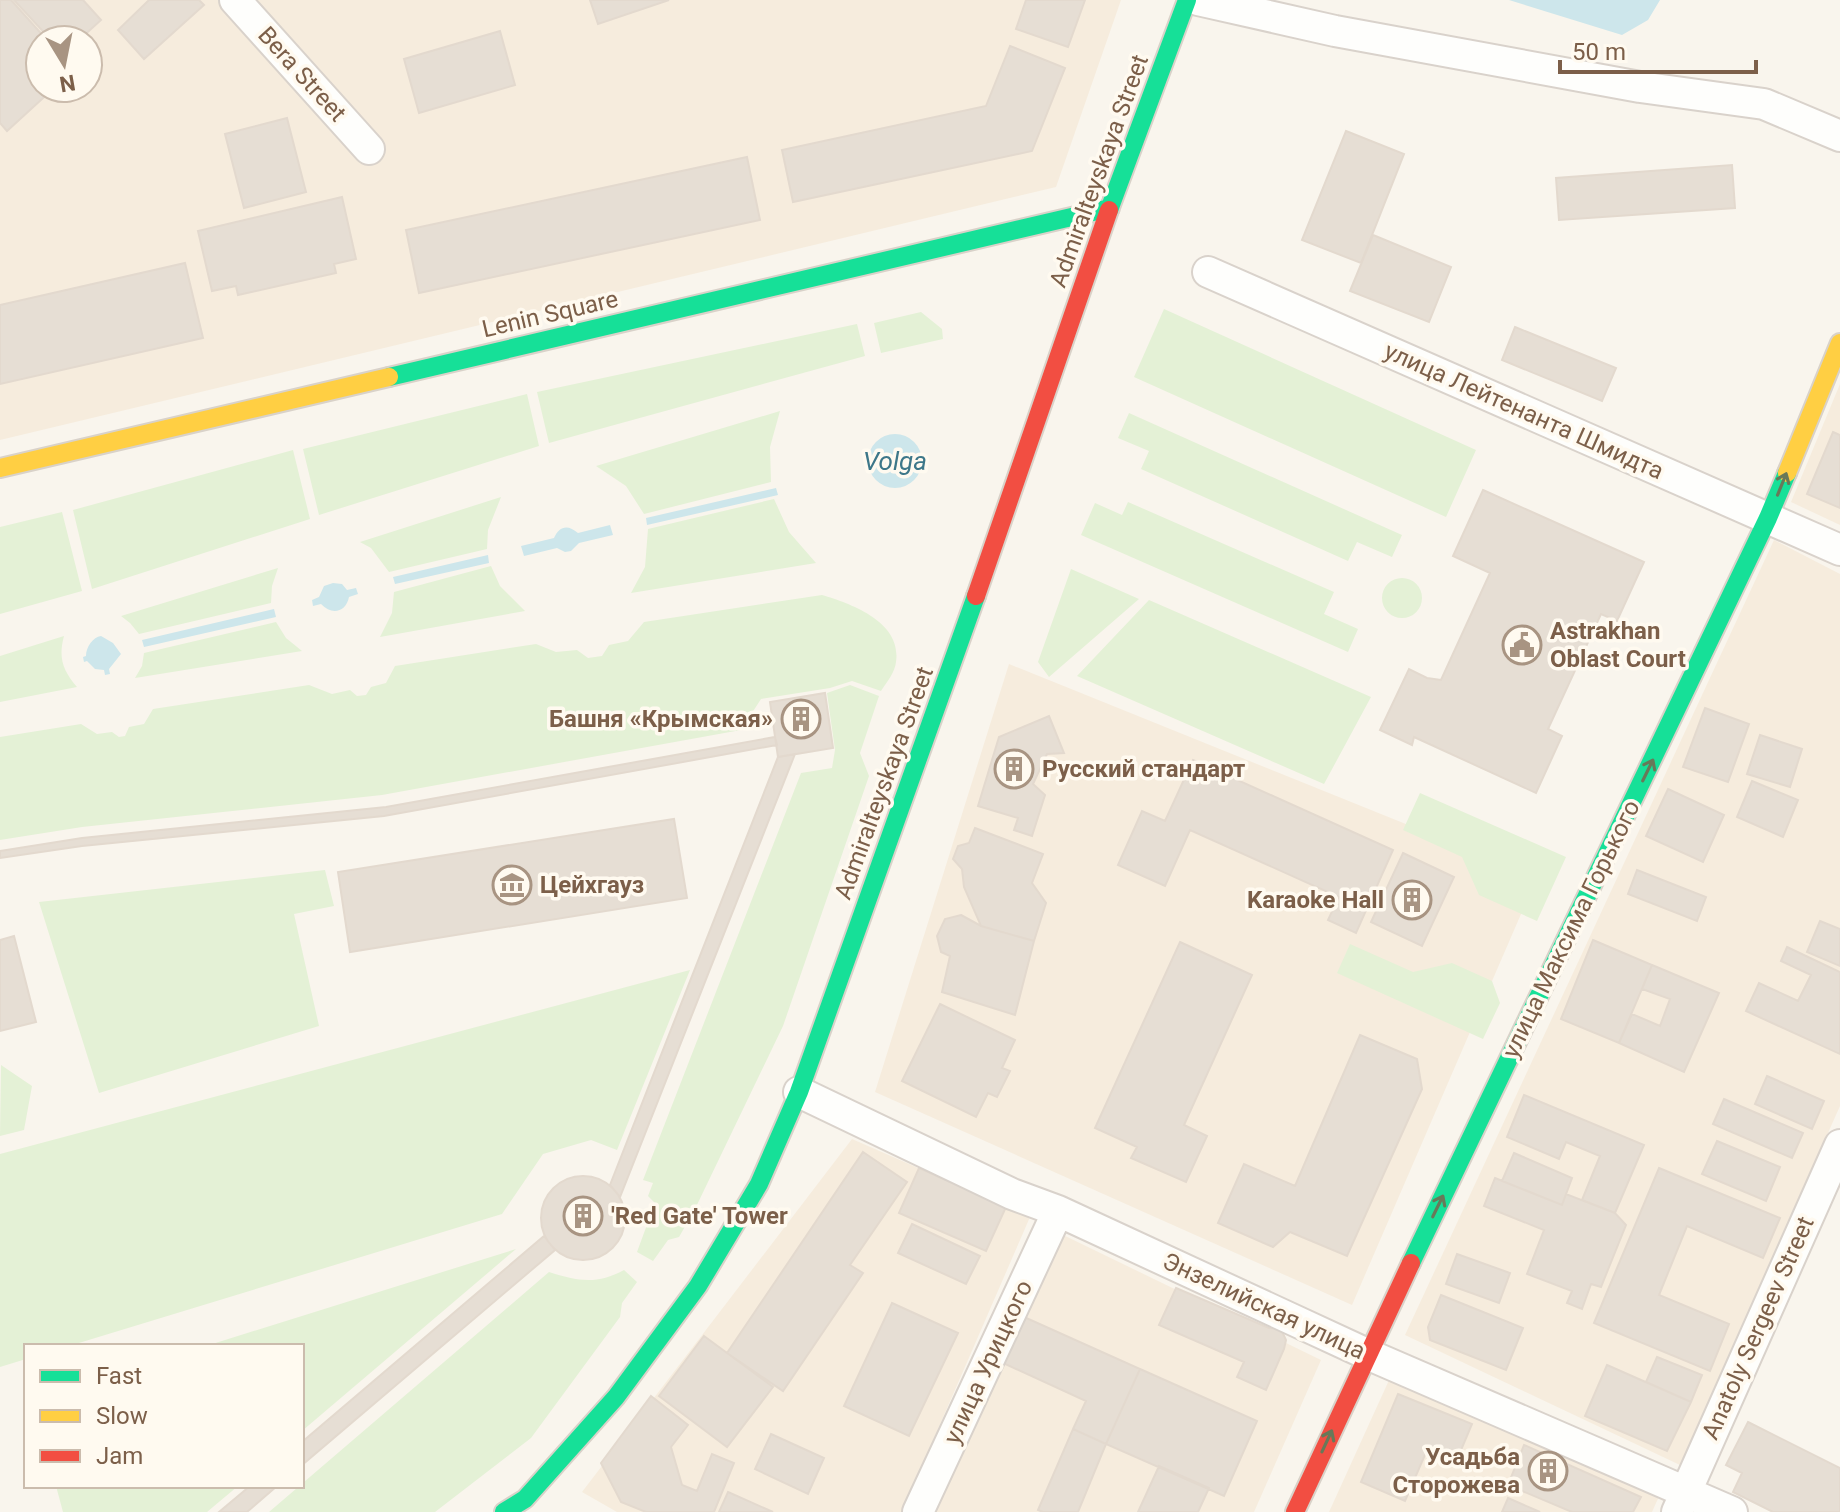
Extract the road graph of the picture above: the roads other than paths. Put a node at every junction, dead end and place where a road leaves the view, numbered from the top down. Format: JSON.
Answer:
{"nodes":[{"id":1,"x":235,"y":0,"type":"edge"},
{"id":2,"x":1187,"y":0,"type":"edge"},
{"id":3,"x":1198,"y":0,"type":"edge"},
{"id":4,"x":1840,"y":136,"type":"edge"},
{"id":5,"x":369,"y":149,"type":"dead end"},
{"id":6,"x":1110,"y":208,"type":"junction"},
{"id":7,"x":1208,"y":272,"type":"dead end"},
{"id":8,"x":1840,"y":343,"type":"edge"},
{"id":9,"x":0,"y":468,"type":"edge"},
{"id":10,"x":1768,"y":518,"type":"junction"},
{"id":11,"x":1840,"y":550,"type":"edge"},
{"id":12,"x":799,"y":1092,"type":"junction"},
{"id":13,"x":1840,"y":1145,"type":"edge"},
{"id":14,"x":1058,"y":1211,"type":"junction"},
{"id":15,"x":1367,"y":1354,"type":"junction"},
{"id":16,"x":1682,"y":1501,"type":"edge"},
{"id":17,"x":517,"y":1508,"type":"edge"},
{"id":18,"x":552,"y":1512,"type":"edge"},
{"id":19,"x":918,"y":1512,"type":"edge"},
{"id":20,"x":1295,"y":1512,"type":"edge"},
{"id":21,"x":1732,"y":1512,"type":"edge"}],
"edges":[{"from":1,"to":5,"type":"street","name":"Bera Street"},
{"from":2,"to":6,"type":"main road","name":"Admiralteyskaya Street"},
{"from":3,"to":4,"type":"street"},
{"from":6,"to":9,"type":"main road","name":"Lenin Square"},
{"from":6,"to":12,"type":"main road","name":"Admiralteyskaya Street"},
{"from":7,"to":10,"type":"street","name":"улица Лейтенанта Шмидта"},
{"from":10,"to":8,"type":"main road","name":"улица Максима Горького","one_way":true},
{"from":10,"to":11,"type":"street","name":"улица Лейтенанта Шмидта"},
{"from":15,"to":10,"type":"main road","name":"улица Максима Горького","one_way":true},
{"from":12,"to":14,"type":"street","name":"Энзелийская улица"},
{"from":12,"to":17,"type":"main road","name":"Admiralteyskaya Street"},
{"from":13,"to":16,"type":"street","name":"Anatoly Sergeev Street"},
{"from":14,"to":15,"type":"street","name":"Энзелийская улица"},
{"from":14,"to":19,"type":"street","name":"улица Урицкого"},
{"from":15,"to":16,"type":"street","name":"Энзелийская улица"},
{"from":20,"to":15,"type":"main road","name":"улица Максима Горького","one_way":true},
{"from":16,"to":21,"type":"street","name":"Энзелийская улица"},
{"from":17,"to":18,"type":"street"}]}
